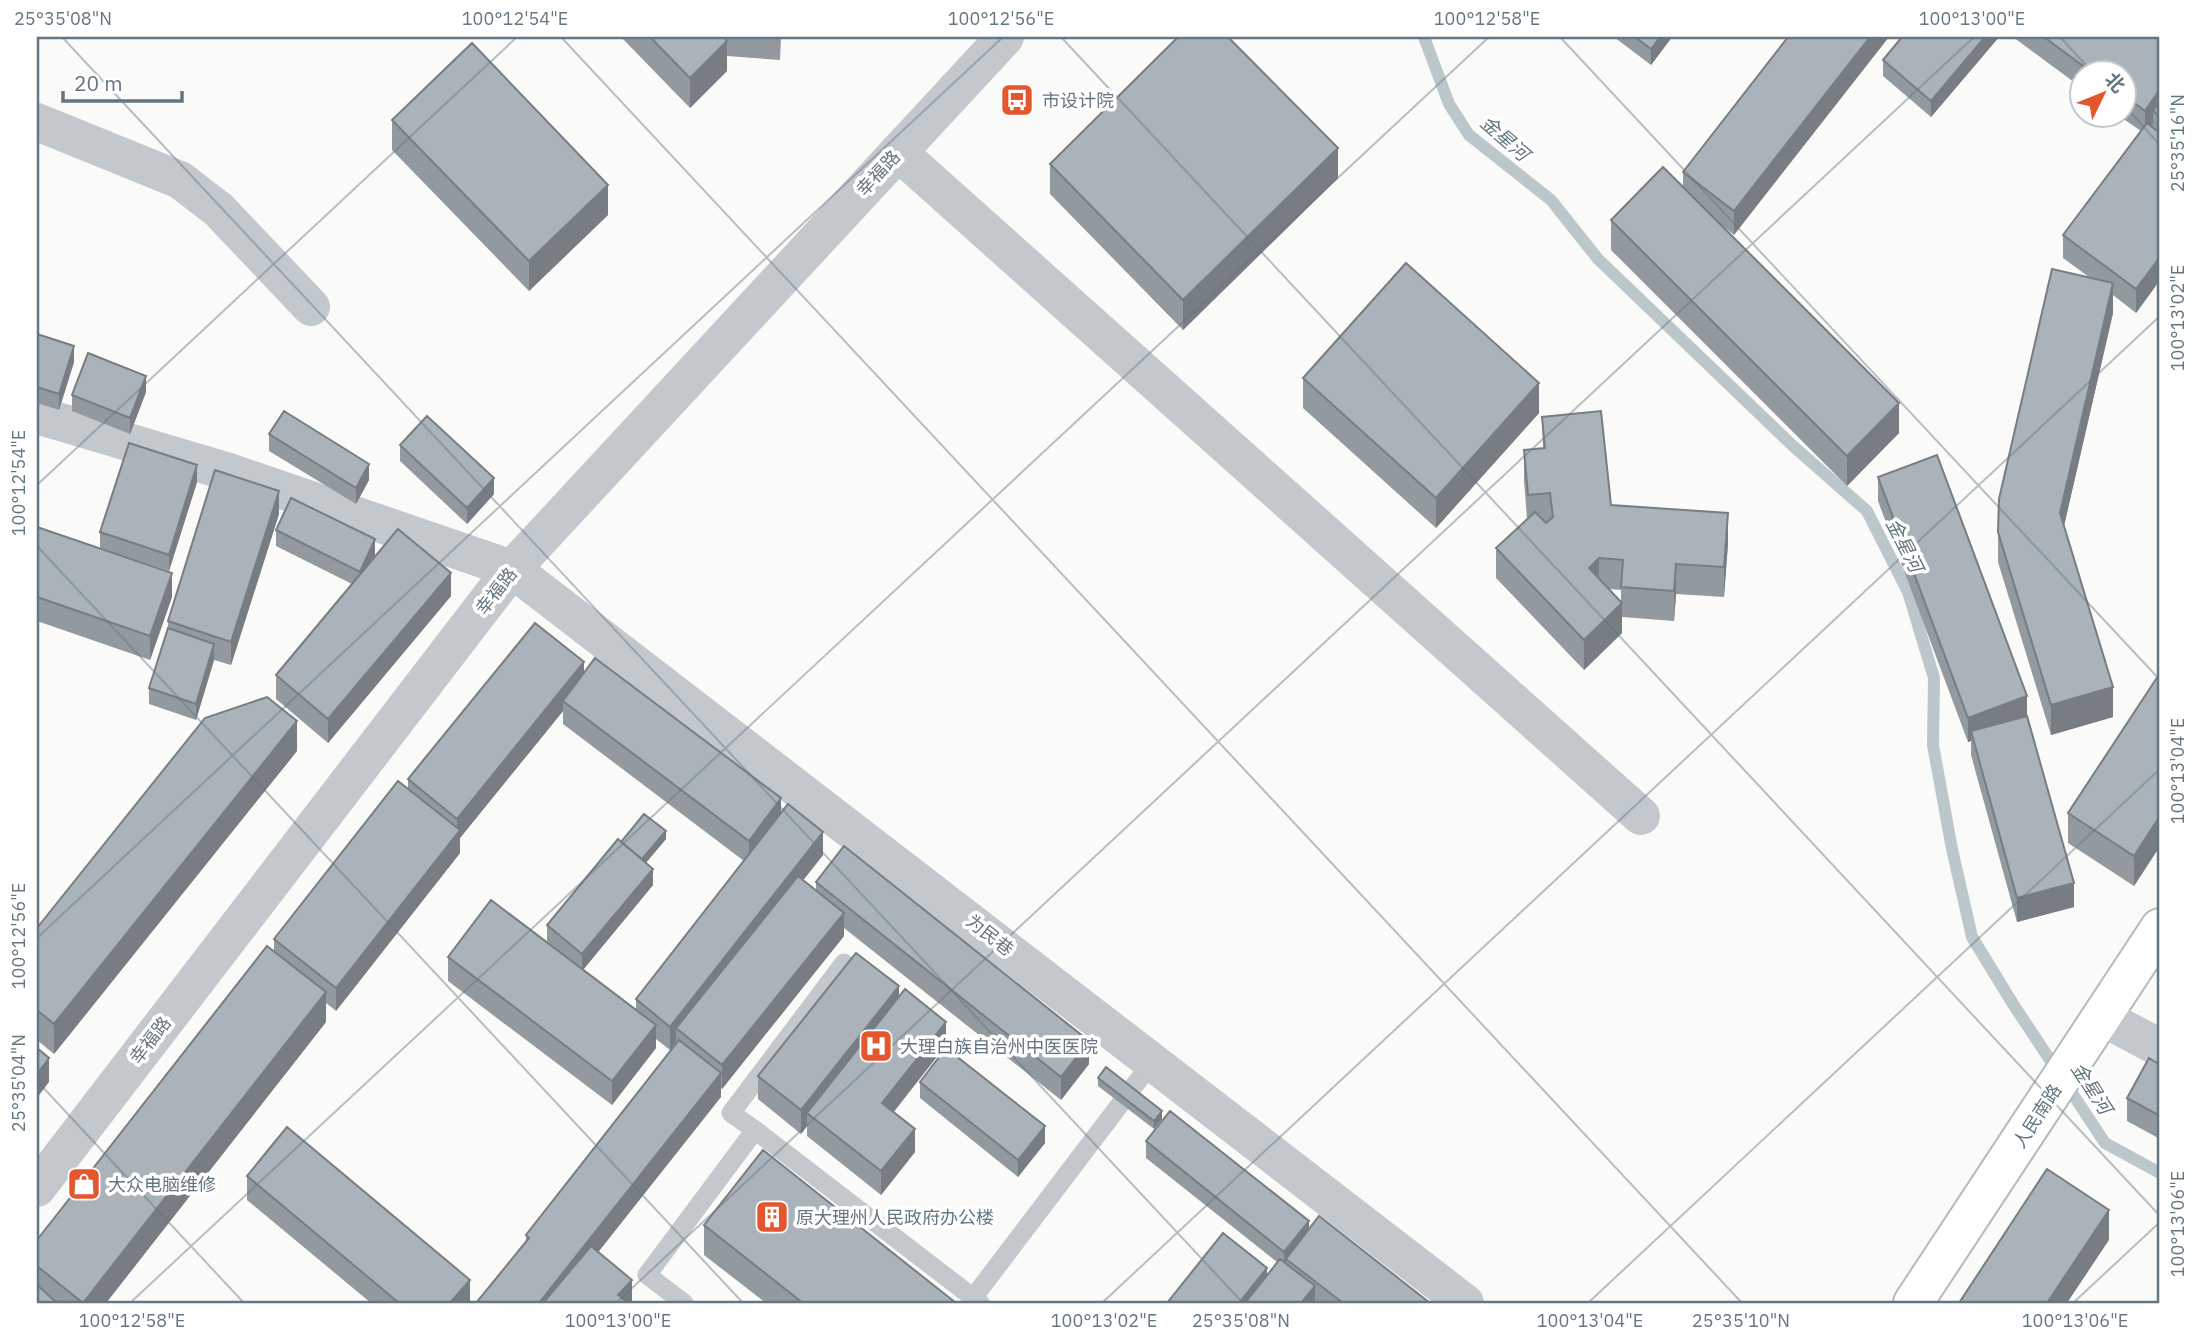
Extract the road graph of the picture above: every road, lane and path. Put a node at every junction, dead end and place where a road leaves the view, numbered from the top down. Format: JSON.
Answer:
{"nodes":[{"id":1,"x":1005,"y":37,"type":"edge"},
{"id":2,"x":37,"y":122,"type":"edge"},
{"id":3,"x":898,"y":152,"type":"junction"},
{"id":4,"x":311,"y":307,"type":"dead end"},
{"id":5,"x":37,"y":415,"type":"edge"},
{"id":6,"x":512,"y":569,"type":"junction"},
{"id":7,"x":1640,"y":816,"type":"dead end"},
{"id":8,"x":2160,"y":928,"type":"edge"},
{"id":9,"x":844,"y":963,"type":"edge"},
{"id":10,"x":2102,"y":1017,"type":"junction"},
{"id":11,"x":2160,"y":1048,"type":"edge"},
{"id":12,"x":1153,"y":1061,"type":"junction"},
{"id":13,"x":755,"y":1130,"type":"junction"},
{"id":14,"x":37,"y":1188,"type":"edge"},
{"id":15,"x":976,"y":1301,"type":"edge"},
{"id":16,"x":684,"y":1303,"type":"edge"},
{"id":17,"x":1465,"y":1303,"type":"edge"},
{"id":18,"x":1913,"y":1303,"type":"edge"}],
"edges":[{"from":1,"to":3,"type":"street","name":"幸福路"},
{"from":2,"to":4,"type":"street"},
{"from":3,"to":6,"type":"street","name":"幸福路"},
{"from":3,"to":7,"type":"street"},
{"from":5,"to":6,"type":"street","name":"为民巷"},
{"from":6,"to":12,"type":"street","name":"为民巷"},
{"from":6,"to":14,"type":"street","name":"幸福路"},
{"from":8,"to":10,"type":"main road","name":"人民南路"},
{"from":9,"to":13,"type":"lane"},
{"from":10,"to":11,"type":"street"},
{"from":10,"to":18,"type":"main road","name":"人民南路"},
{"from":12,"to":15,"type":"lane"},
{"from":12,"to":17,"type":"street","name":"为民巷"},
{"from":13,"to":15,"type":"lane"},
{"from":13,"to":16,"type":"lane"}]}
